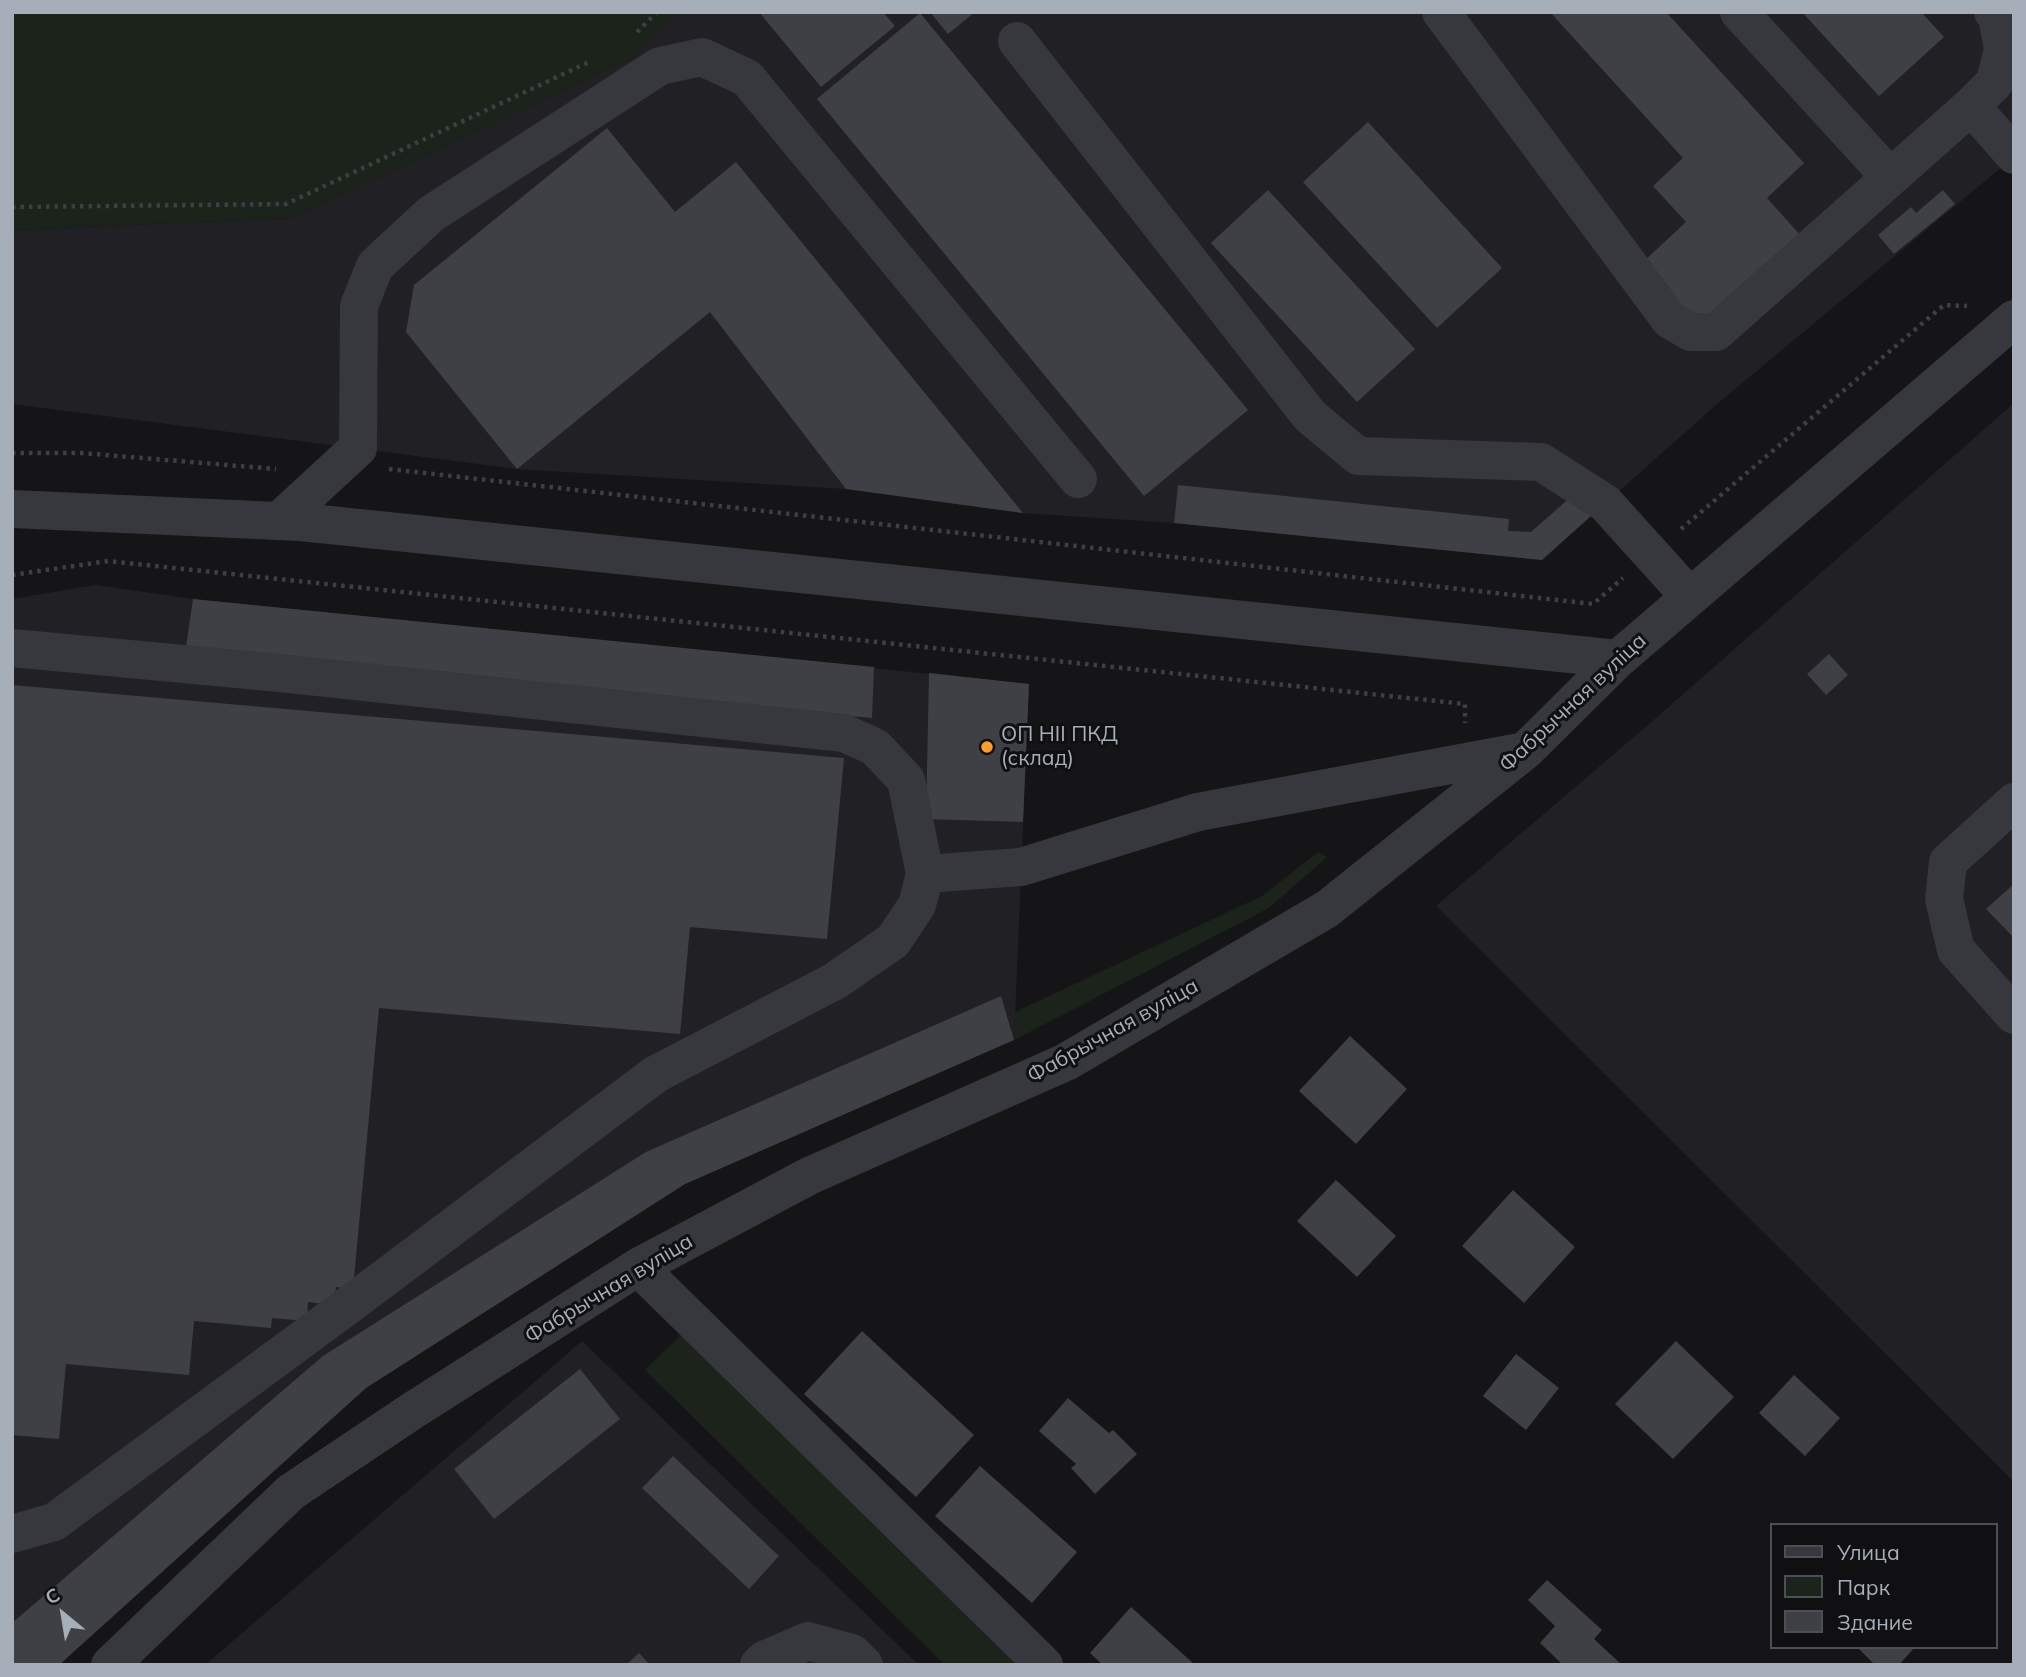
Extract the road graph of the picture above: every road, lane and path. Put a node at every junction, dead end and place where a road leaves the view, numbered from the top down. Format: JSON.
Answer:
{"nodes":[{"id":1,"x":657,"y":12,"type":"edge"},
{"id":2,"x":1441,"y":12,"type":"edge"},
{"id":3,"x":1739,"y":12,"type":"edge"},
{"id":4,"x":1993,"y":12,"type":"edge"},
{"id":5,"x":632,"y":37,"type":"dead end"},
{"id":6,"x":1017,"y":41,"type":"dead end"},
{"id":7,"x":599,"y":57,"type":"dead end"},
{"id":8,"x":1971,"y":106,"type":"junction"},
{"id":9,"x":2014,"y":155,"type":"edge"},
{"id":10,"x":1890,"y":177,"type":"junction"},
{"id":11,"x":12,"y":207,"type":"edge"},
{"id":12,"x":1972,"y":306,"type":"dead end"},
{"id":13,"x":2014,"y":319,"type":"edge"},
{"id":14,"x":12,"y":453,"type":"edge"},
{"id":15,"x":388,"y":469,"type":"dead end"},
{"id":16,"x":329,"y":475,"type":"junction"},
{"id":17,"x":1078,"y":479,"type":"dead end"},
{"id":18,"x":12,"y":509,"type":"edge"},
{"id":19,"x":280,"y":520,"type":"junction"},
{"id":20,"x":1651,"y":554,"type":"junction"},
{"id":21,"x":12,"y":575,"type":"edge"},
{"id":22,"x":1690,"y":597,"type":"junction"},
{"id":23,"x":12,"y":648,"type":"edge"},
{"id":24,"x":1618,"y":659,"type":"junction"},
{"id":25,"x":1525,"y":751,"type":"junction"},
{"id":26,"x":1466,"y":763,"type":"junction"},
{"id":27,"x":2014,"y":802,"type":"edge"},
{"id":28,"x":925,"y":874,"type":"junction"},
{"id":29,"x":2014,"y":1015,"type":"edge"},
{"id":30,"x":638,"y":1267,"type":"junction"},
{"id":31,"x":12,"y":1534,"type":"edge"},
{"id":32,"x":110,"y":1665,"type":"edge"},
{"id":33,"x":759,"y":1665,"type":"edge"},
{"id":34,"x":864,"y":1665,"type":"edge"},
{"id":35,"x":1044,"y":1665,"type":"edge"}],
"edges":[{"from":1,"to":5,"type":"path"},
{"from":2,"to":10,"type":"street"},
{"from":3,"to":10,"type":"street"},
{"from":4,"to":8,"type":"street"},
{"from":6,"to":20,"type":"street"},
{"from":7,"to":11,"type":"path"},
{"from":8,"to":9,"type":"street"},
{"from":8,"to":10,"type":"street"},
{"from":12,"to":20,"type":"path"},
{"from":13,"to":22,"type":"street","name":"Фабрычная вуліца"},
{"from":14,"to":16,"type":"path"},
{"from":15,"to":20,"type":"path"},
{"from":16,"to":17,"type":"street"},
{"from":16,"to":19,"type":"street"},
{"from":18,"to":19,"type":"street"},
{"from":19,"to":24,"type":"street"},
{"from":20,"to":22,"type":"street"},
{"from":21,"to":26,"type":"path"},
{"from":22,"to":24,"type":"street","name":"Фабрычная вуліца"},
{"from":23,"to":28,"type":"street"},
{"from":24,"to":25,"type":"street","name":"Фабрычная вуліца"},
{"from":25,"to":26,"type":"street"},
{"from":25,"to":30,"type":"street","name":"Фабрычная вуліца"},
{"from":26,"to":28,"type":"street"},
{"from":27,"to":29,"type":"street"},
{"from":28,"to":31,"type":"street"},
{"from":30,"to":32,"type":"street","name":"Фабрычная вуліца"},
{"from":30,"to":35,"type":"street"},
{"from":33,"to":34,"type":"street"}]}
